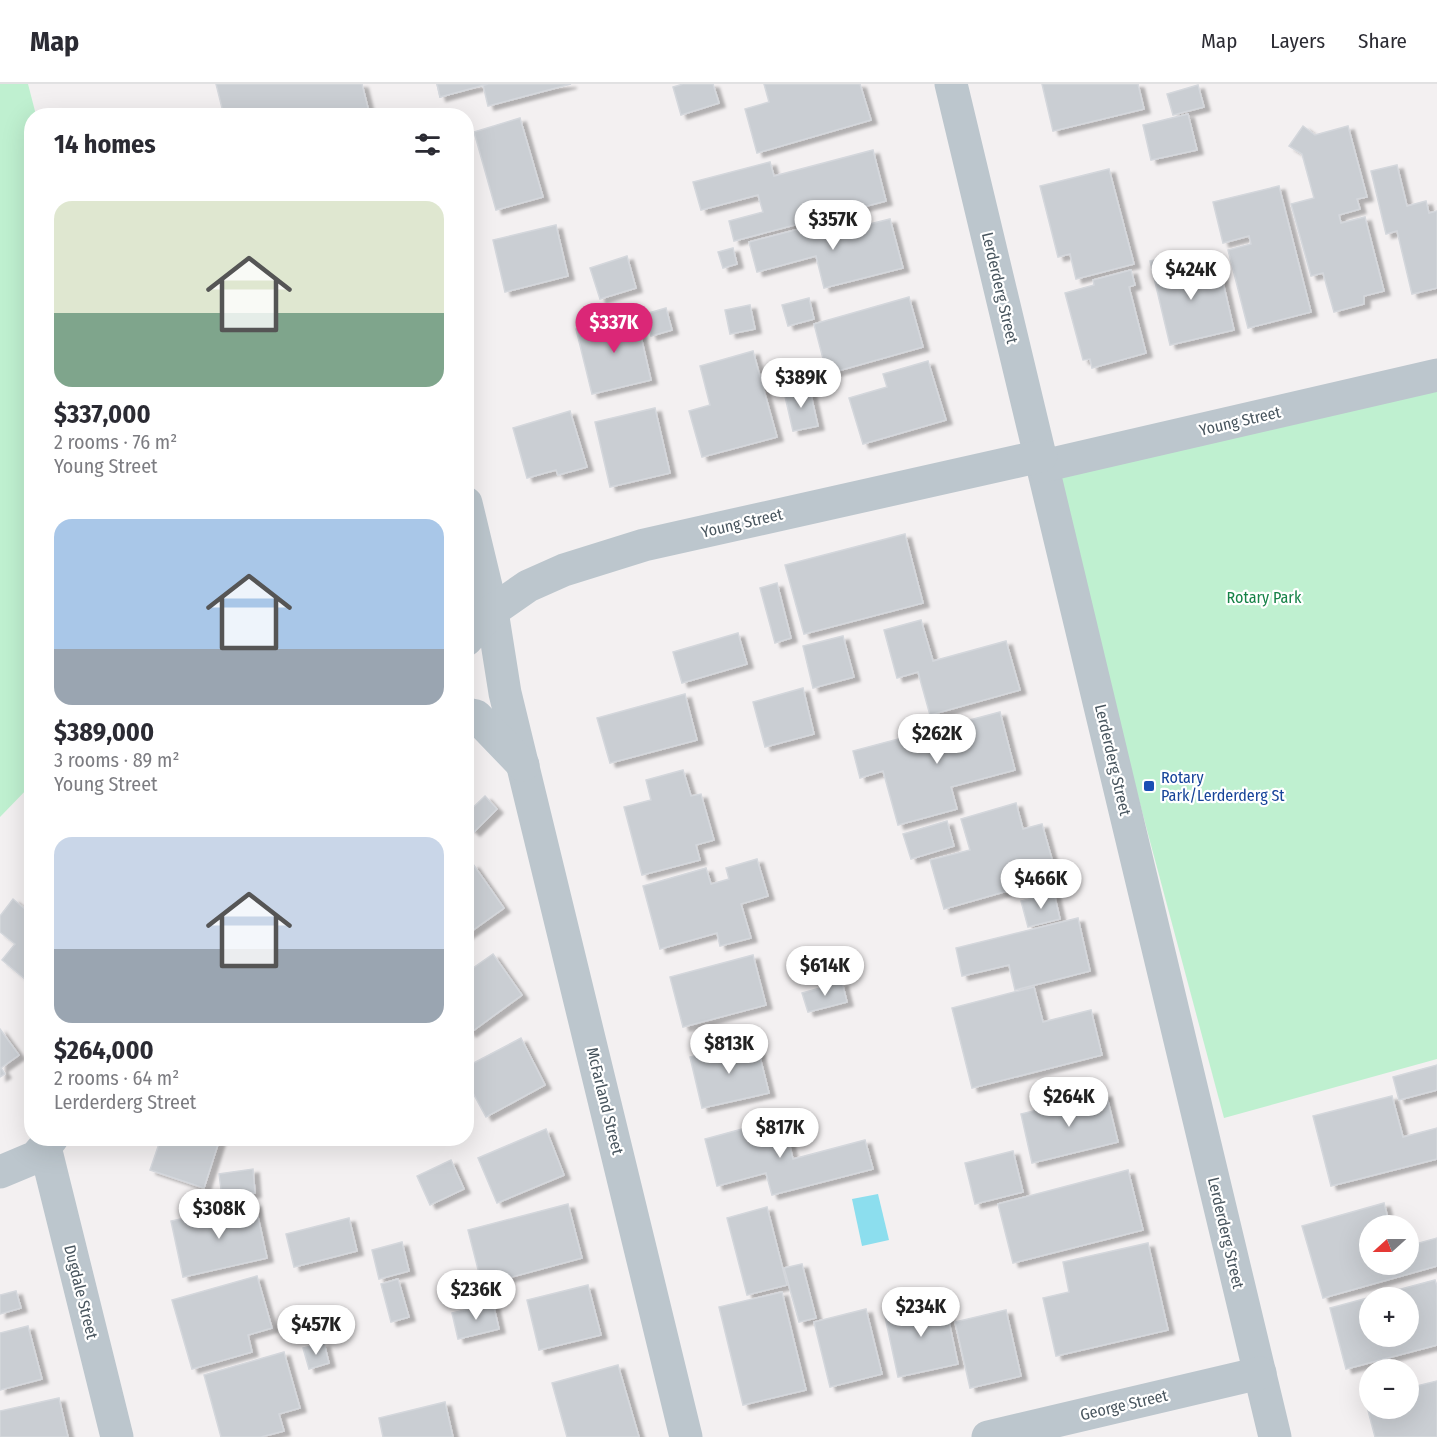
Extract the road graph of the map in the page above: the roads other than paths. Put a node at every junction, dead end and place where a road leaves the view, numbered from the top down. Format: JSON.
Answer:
{"nodes":[{"id":1,"x":951,"y":84,"type":"edge"},
{"id":2,"x":1437,"y":375,"type":"edge"},
{"id":3,"x":1042,"y":461,"type":"junction"},
{"id":4,"x":474,"y":536,"type":"edge"},
{"id":5,"x":492,"y":610,"type":"junction"},
{"id":6,"x":474,"y":631,"type":"edge"},
{"id":7,"x":474,"y":716,"type":"edge"},
{"id":8,"x":524,"y":766,"type":"junction"},
{"id":9,"x":46,"y":1146,"type":"edge"},
{"id":10,"x":50,"y":1146,"type":"edge"},
{"id":11,"x":0,"y":1172,"type":"edge"},
{"id":12,"x":1260,"y":1373,"type":"junction"},
{"id":13,"x":117,"y":1437,"type":"edge"},
{"id":14,"x":686,"y":1437,"type":"edge"},
{"id":15,"x":988,"y":1437,"type":"edge"},
{"id":16,"x":1275,"y":1437,"type":"edge"}],
"edges":[{"from":1,"to":3,"type":"street","name":"Lerderderg Street"},
{"from":2,"to":3,"type":"street","name":"Young Street"},
{"from":3,"to":5,"type":"street","name":"Young Street"},
{"from":3,"to":12,"type":"street","name":"Lerderderg Street"},
{"from":4,"to":5,"type":"street","name":"McFarland Street"},
{"from":5,"to":6,"type":"street","name":"Young Street"},
{"from":5,"to":8,"type":"street","name":"McFarland Street"},
{"from":7,"to":8,"type":"street"},
{"from":8,"to":14,"type":"street","name":"McFarland Street"},
{"from":9,"to":11,"type":"street"},
{"from":10,"to":13,"type":"street","name":"Dugdale Street"},
{"from":12,"to":15,"type":"street","name":"George Street"},
{"from":12,"to":16,"type":"street","name":"Lerderderg Street"}]}
